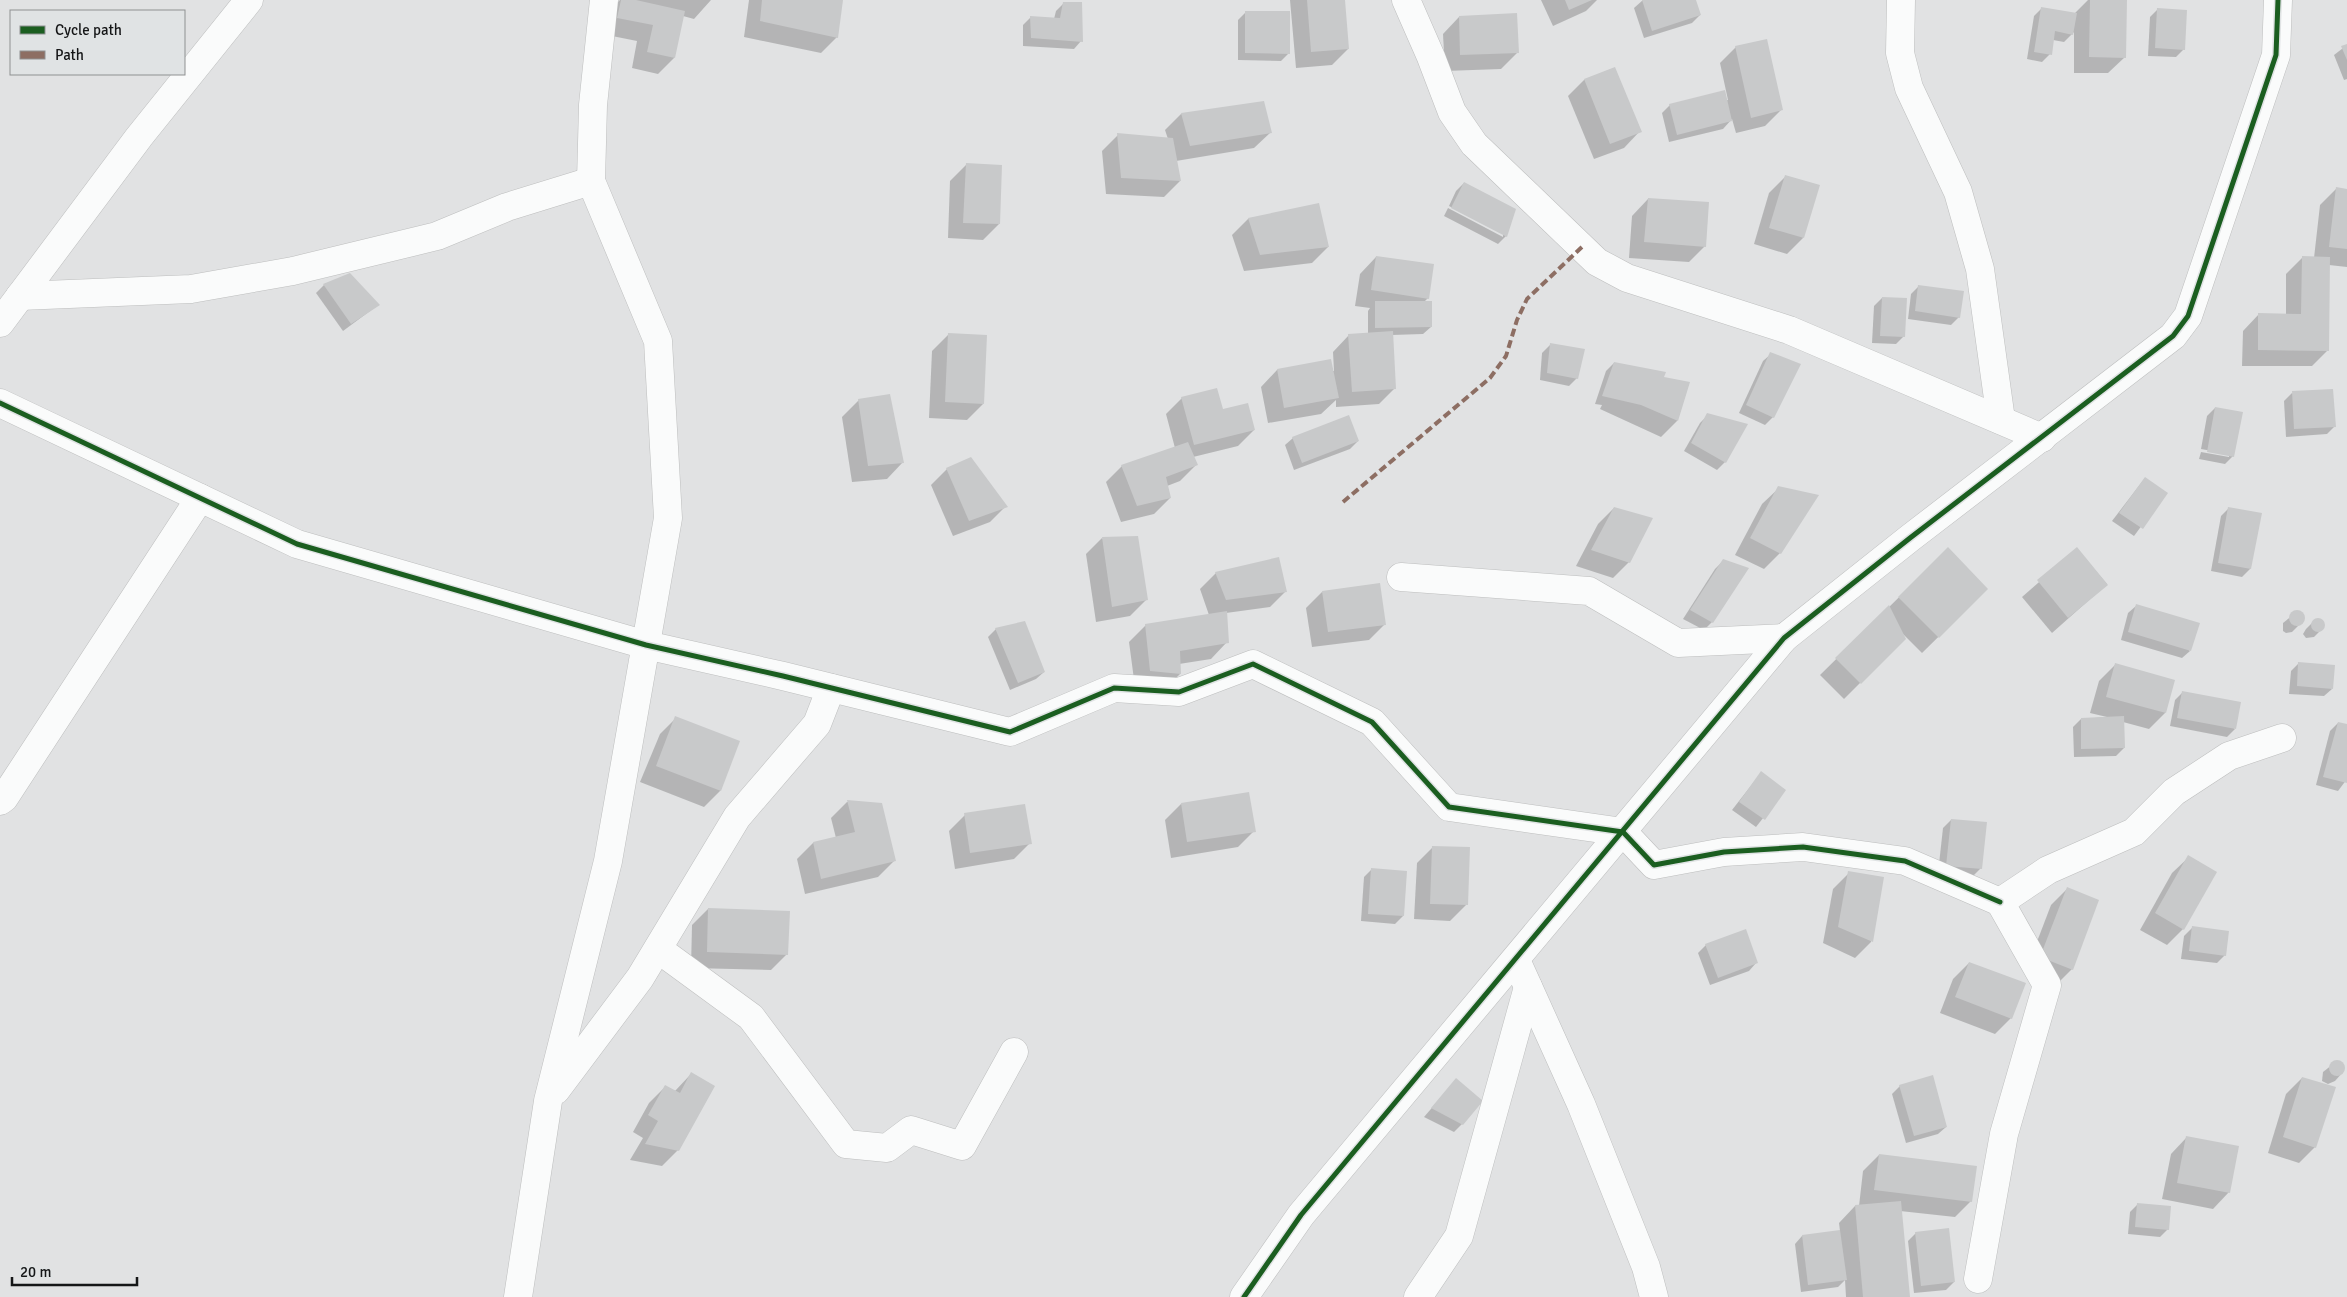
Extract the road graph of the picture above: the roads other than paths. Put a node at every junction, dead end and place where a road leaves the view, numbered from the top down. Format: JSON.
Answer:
{"nodes":[{"id":1,"x":249,"y":0,"type":"edge"},
{"id":2,"x":604,"y":0,"type":"edge"},
{"id":3,"x":1406,"y":0,"type":"edge"},
{"id":4,"x":1901,"y":0,"type":"edge"},
{"id":5,"x":2278,"y":0,"type":"edge"},
{"id":6,"x":592,"y":181,"type":"junction"},
{"id":7,"x":20,"y":296,"type":"junction"},
{"id":8,"x":0,"y":323,"type":"edge"},
{"id":9,"x":0,"y":403,"type":"edge"},
{"id":10,"x":2001,"y":420,"type":"junction"},
{"id":11,"x":2042,"y":438,"type":"junction"},
{"id":12,"x":200,"y":498,"type":"junction"},
{"id":13,"x":1401,"y":577,"type":"dead end"},
{"id":14,"x":1784,"y":638,"type":"junction"},
{"id":15,"x":646,"y":645,"type":"junction"},
{"id":16,"x":831,"y":688,"type":"junction"},
{"id":17,"x":2282,"y":738,"type":"dead end"},
{"id":18,"x":0,"y":801,"type":"edge"},
{"id":19,"x":1622,"y":832,"type":"junction"},
{"id":20,"x":2000,"y":902,"type":"junction"},
{"id":21,"x":658,"y":949,"type":"junction"},
{"id":22,"x":1516,"y":960,"type":"junction"},
{"id":23,"x":1528,"y":987,"type":"junction"},
{"id":24,"x":1014,"y":1052,"type":"dead end"},
{"id":25,"x":548,"y":1101,"type":"junction"},
{"id":26,"x":1978,"y":1279,"type":"dead end"},
{"id":27,"x":518,"y":1297,"type":"edge"},
{"id":28,"x":1244,"y":1297,"type":"edge"},
{"id":29,"x":1418,"y":1297,"type":"edge"},
{"id":30,"x":1654,"y":1297,"type":"edge"}],
"edges":[{"from":1,"to":7,"type":"street"},
{"from":2,"to":6,"type":"street"},
{"from":3,"to":10,"type":"street"},
{"from":4,"to":10,"type":"street"},
{"from":5,"to":11,"type":"street"},
{"from":6,"to":7,"type":"street"},
{"from":6,"to":15,"type":"street"},
{"from":7,"to":8,"type":"street"},
{"from":9,"to":12,"type":"street"},
{"from":10,"to":11,"type":"street"},
{"from":11,"to":14,"type":"street"},
{"from":12,"to":15,"type":"street"},
{"from":12,"to":18,"type":"street"},
{"from":13,"to":14,"type":"street"},
{"from":14,"to":19,"type":"street"},
{"from":15,"to":16,"type":"street"},
{"from":15,"to":25,"type":"street"},
{"from":16,"to":19,"type":"street"},
{"from":16,"to":21,"type":"street"},
{"from":17,"to":20,"type":"street"},
{"from":19,"to":20,"type":"street"},
{"from":19,"to":22,"type":"street"},
{"from":20,"to":26,"type":"street"},
{"from":21,"to":24,"type":"street"},
{"from":21,"to":25,"type":"street"},
{"from":22,"to":23,"type":"street"},
{"from":22,"to":28,"type":"street"},
{"from":23,"to":29,"type":"street"},
{"from":23,"to":30,"type":"street"},
{"from":25,"to":27,"type":"street"}]}
